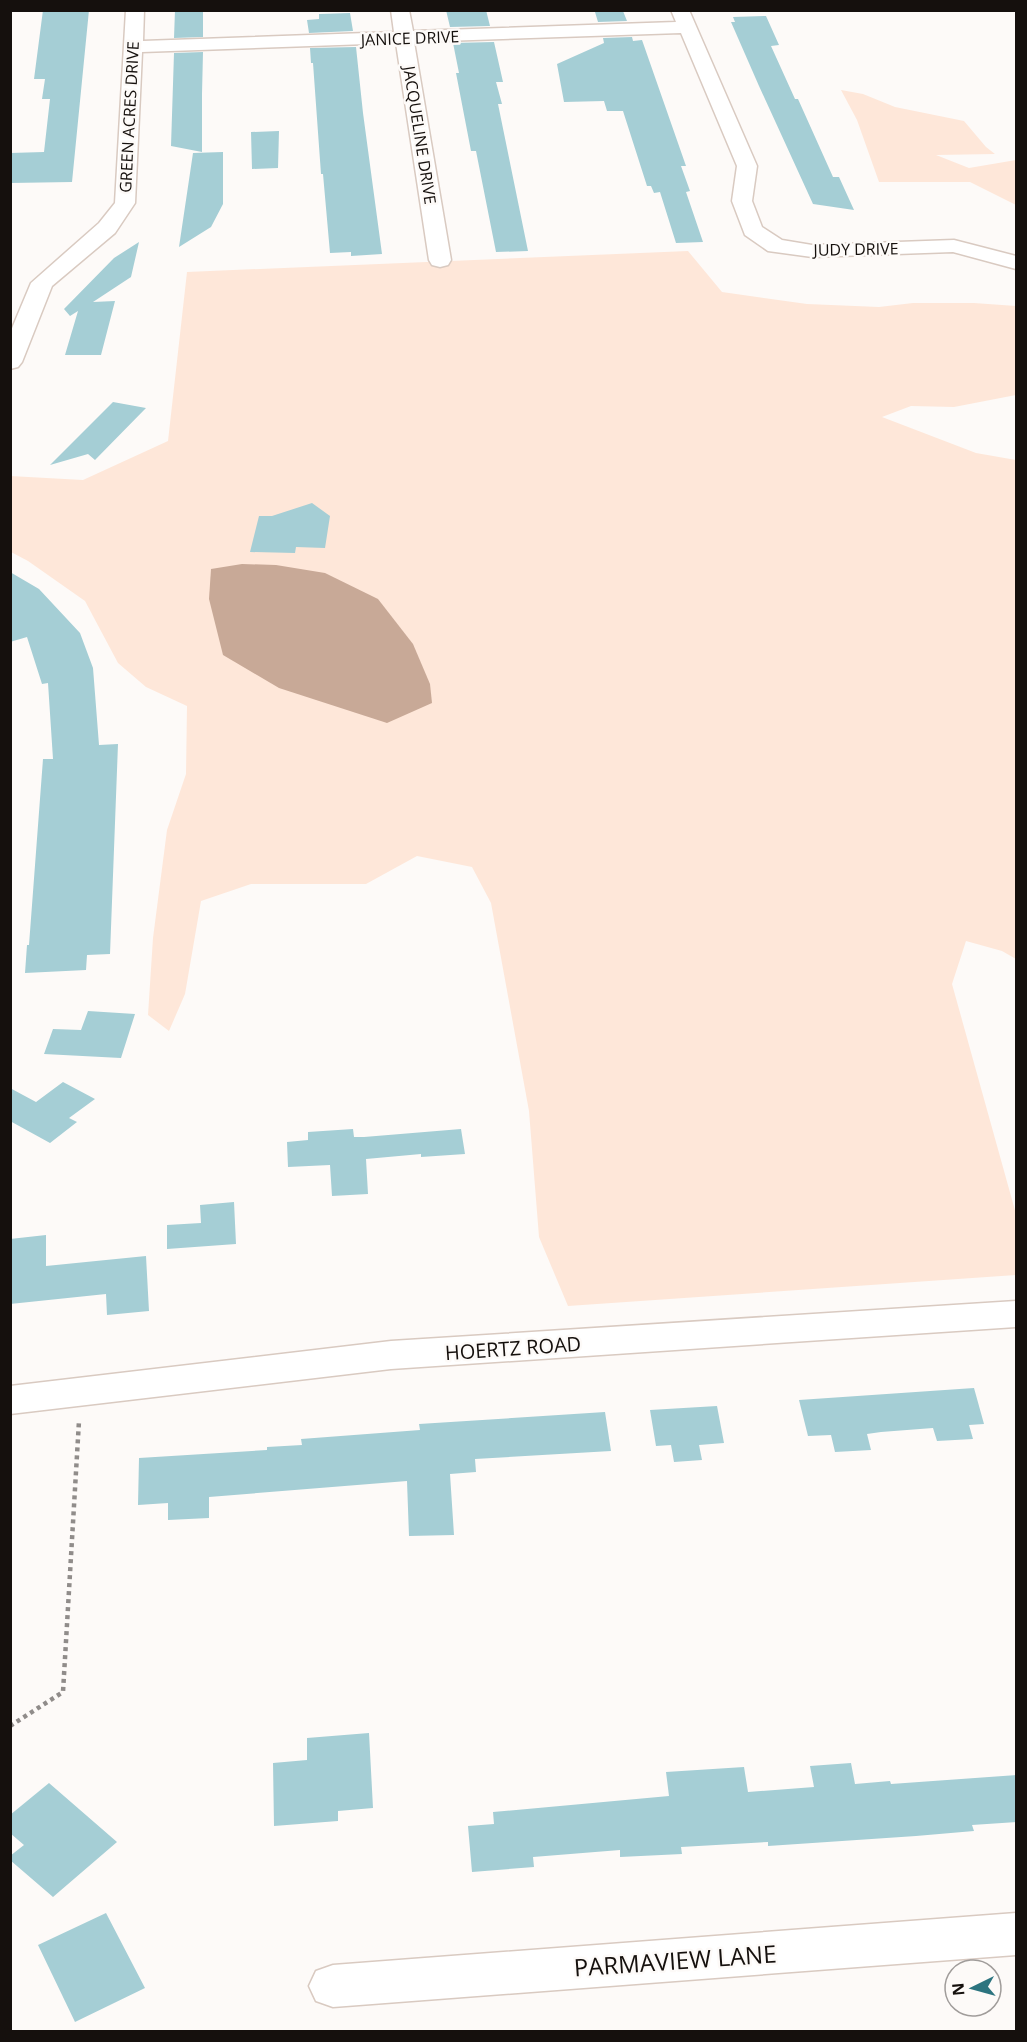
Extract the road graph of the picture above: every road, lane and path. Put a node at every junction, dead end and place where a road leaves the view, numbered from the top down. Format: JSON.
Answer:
{"nodes":[{"id":1,"x":135,"y":10,"type":"edge"},
{"id":2,"x":400,"y":10,"type":"edge"},
{"id":3,"x":684,"y":19,"type":"edge"},
{"id":4,"x":404,"y":38,"type":"junction"},
{"id":5,"x":133,"y":47,"type":"junction"},
{"id":6,"x":440,"y":261,"type":"dead end"},
{"id":7,"x":1017,"y":263,"type":"edge"},
{"id":8,"x":10,"y":362,"type":"edge"},
{"id":9,"x":1017,"y":1314,"type":"edge"},
{"id":10,"x":10,"y":1400,"type":"edge"},
{"id":11,"x":79,"y":1421,"type":"dead end"},
{"id":12,"x":10,"y":1726,"type":"edge"},
{"id":13,"x":1017,"y":1934,"type":"edge"},
{"id":14,"x":333,"y":1986,"type":"dead end"}],
"edges":[{"from":1,"to":5,"type":"street","name":"GREEN ACRES DRIVE"},
{"from":2,"to":4,"type":"street","name":"JACQUELINE DRIVE"},
{"from":3,"to":4,"type":"street","name":"JANICE DRIVE"},
{"from":3,"to":7,"type":"street","name":"JUDY DRIVE"},
{"from":4,"to":5,"type":"street","name":"JANICE DRIVE"},
{"from":4,"to":6,"type":"street","name":"JACQUELINE DRIVE"},
{"from":5,"to":8,"type":"street","name":"GREEN ACRES DRIVE"},
{"from":9,"to":10,"type":"street","name":"HOERTZ ROAD"},
{"from":11,"to":12,"type":"path"},
{"from":13,"to":14,"type":"street","name":"PARMAVIEW LANE"}]}
